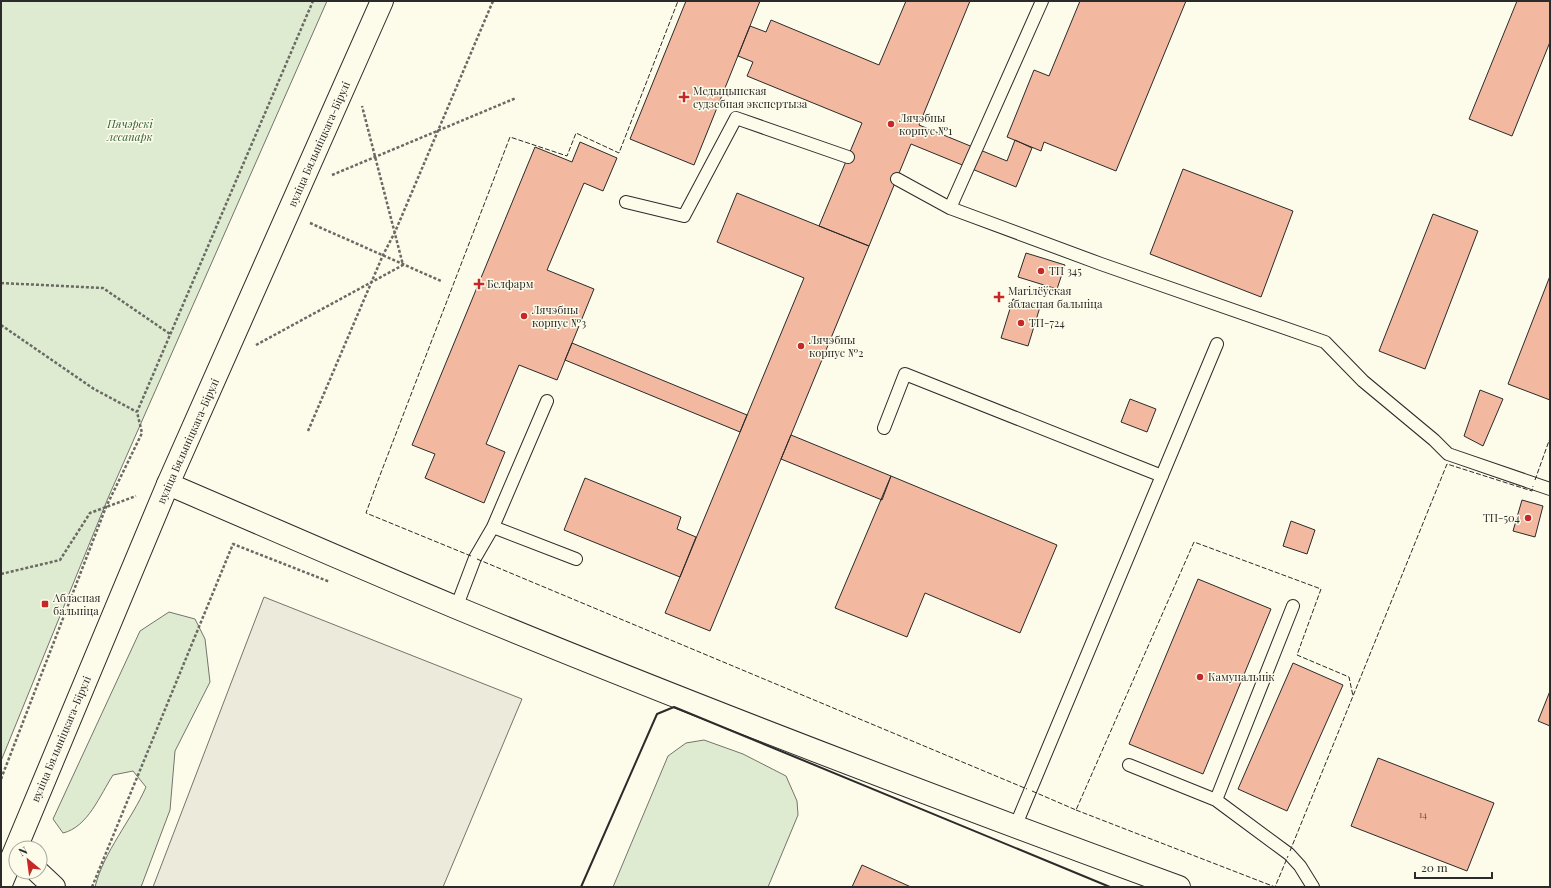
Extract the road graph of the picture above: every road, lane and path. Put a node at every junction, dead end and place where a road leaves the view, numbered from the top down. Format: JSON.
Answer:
{"nodes":[{"id":1,"x":313,"y":1,"type":"edge"},
{"id":2,"x":382,"y":1,"type":"edge"},
{"id":3,"x":493,"y":1,"type":"edge"},
{"id":4,"x":1042,"y":1,"type":"edge"},
{"id":5,"x":516,"y":98,"type":"dead end"},
{"id":6,"x":360,"y":99,"type":"dead end"},
{"id":7,"x":438,"y":131,"type":"junction"},
{"id":8,"x":376,"y":157,"type":"junction"},
{"id":9,"x":848,"y":158,"type":"dead end"},
{"id":10,"x":327,"y":177,"type":"dead end"},
{"id":11,"x":897,"y":179,"type":"dead end"},
{"id":12,"x":626,"y":202,"type":"dead end"},
{"id":13,"x":950,"y":208,"type":"junction"},
{"id":14,"x":308,"y":222,"type":"dead end"},
{"id":15,"x":395,"y":232,"type":"junction"},
{"id":16,"x":383,"y":255,"type":"junction"},
{"id":17,"x":403,"y":264,"type":"junction"},
{"id":18,"x":372,"y":281,"type":"junction"},
{"id":19,"x":441,"y":281,"type":"dead end"},
{"id":20,"x":1,"y":283,"type":"edge"},
{"id":21,"x":1,"y":326,"type":"edge"},
{"id":22,"x":170,"y":334,"type":"junction"},
{"id":23,"x":1217,"y":344,"type":"dead end"},
{"id":24,"x":256,"y":345,"type":"dead end"},
{"id":25,"x":546,"y":401,"type":"dead end"},
{"id":26,"x":137,"y":412,"type":"junction"},
{"id":27,"x":884,"y":428,"type":"dead end"},
{"id":28,"x":308,"y":431,"type":"dead end"},
{"id":29,"x":1162,"y":476,"type":"junction"},
{"id":30,"x":168,"y":484,"type":"junction"},
{"id":31,"x":1550,"y":489,"type":"edge"},
{"id":32,"x":106,"y":507,"type":"junction"},
{"id":33,"x":493,"y":527,"type":"junction"},
{"id":34,"x":576,"y":559,"type":"dead end"},
{"id":35,"x":1,"y":574,"type":"edge"},
{"id":36,"x":336,"y":585,"type":"dead end"},
{"id":37,"x":1293,"y":606,"type":"dead end"},
{"id":38,"x":456,"y":608,"type":"junction"},
{"id":39,"x":1129,"y":765,"type":"dead end"},
{"id":40,"x":1,"y":779,"type":"edge"},
{"id":41,"x":1216,"y":800,"type":"junction"},
{"id":42,"x":1015,"y":827,"type":"junction"},
{"id":43,"x":19,"y":840,"type":"edge"},
{"id":44,"x":8,"y":867,"type":"edge"},
{"id":45,"x":47,"y":880,"type":"edge"},
{"id":46,"x":1,"y":884,"type":"edge"},
{"id":47,"x":54,"y":887,"type":"edge"},
{"id":48,"x":92,"y":887,"type":"edge"},
{"id":49,"x":1179,"y":887,"type":"edge"},
{"id":50,"x":1312,"y":887,"type":"edge"}],
"edges":[{"from":1,"to":22,"type":"path"},
{"from":2,"to":30,"type":"main road","name":"вуліца Бялыніцкага-Бірулі"},
{"from":3,"to":7,"type":"path"},
{"from":4,"to":13,"type":"lane"},
{"from":5,"to":7,"type":"path"},
{"from":6,"to":8,"type":"path"},
{"from":7,"to":8,"type":"path"},
{"from":7,"to":15,"type":"path"},
{"from":8,"to":10,"type":"path"},
{"from":8,"to":15,"type":"path"},
{"from":9,"to":12,"type":"lane"},
{"from":11,"to":13,"type":"lane"},
{"from":13,"to":31,"type":"lane"},
{"from":14,"to":16,"type":"path"},
{"from":15,"to":16,"type":"path"},
{"from":15,"to":17,"type":"path"},
{"from":16,"to":17,"type":"path"},
{"from":16,"to":18,"type":"path"},
{"from":17,"to":18,"type":"path"},
{"from":17,"to":19,"type":"path"},
{"from":18,"to":24,"type":"path"},
{"from":18,"to":28,"type":"path"},
{"from":20,"to":22,"type":"path"},
{"from":21,"to":26,"type":"path"},
{"from":22,"to":26,"type":"path"},
{"from":23,"to":29,"type":"lane"},
{"from":25,"to":33,"type":"lane"},
{"from":26,"to":32,"type":"path"},
{"from":27,"to":29,"type":"lane"},
{"from":29,"to":42,"type":"lane"},
{"from":30,"to":32,"type":"path"},
{"from":30,"to":38,"type":"main road"},
{"from":30,"to":43,"type":"main road","name":"вуліца Бялыніцкага-Бірулі"},
{"from":32,"to":35,"type":"path"},
{"from":32,"to":40,"type":"path"},
{"from":33,"to":34,"type":"lane"},
{"from":33,"to":38,"type":"lane"},
{"from":36,"to":48,"type":"path"},
{"from":37,"to":41,"type":"lane"},
{"from":38,"to":42,"type":"main road"},
{"from":39,"to":41,"type":"lane"},
{"from":41,"to":50,"type":"lane"},
{"from":42,"to":49,"type":"main road"},
{"from":44,"to":46,"type":"main road","name":"вуліца Бялыніцкага-Бірулі"},
{"from":45,"to":47,"type":"main road"}]}
